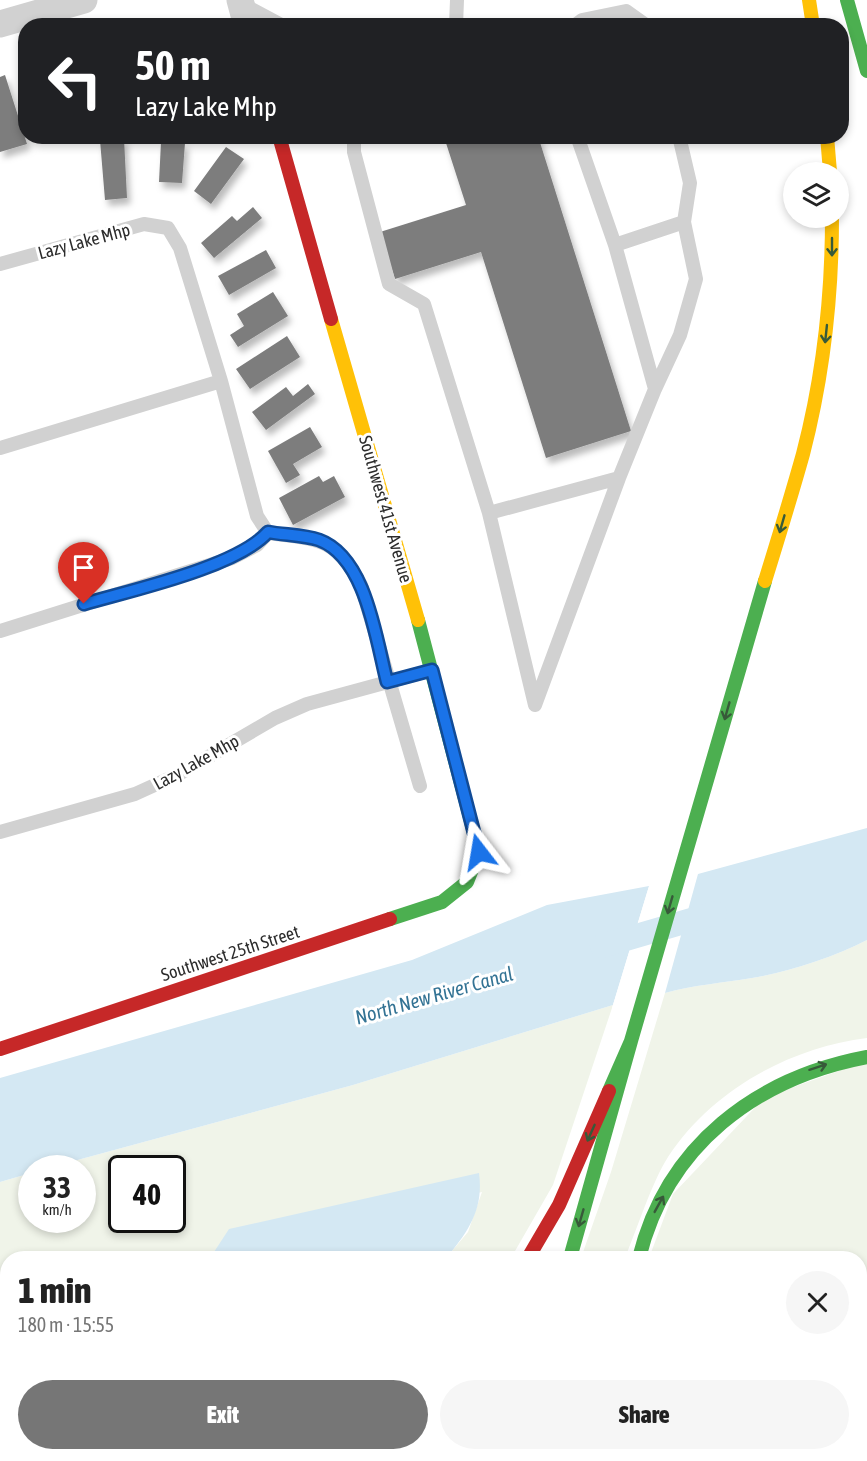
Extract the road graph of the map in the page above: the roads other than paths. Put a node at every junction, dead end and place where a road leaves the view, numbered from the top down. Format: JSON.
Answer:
{"nodes":[{"id":1,"x":84,"y":0,"type":"edge"},
{"id":2,"x":457,"y":0,"type":"edge"},
{"id":3,"x":809,"y":0,"type":"edge"},
{"id":4,"x":847,"y":0,"type":"edge"},
{"id":5,"x":242,"y":10,"type":"edge"},
{"id":6,"x":21,"y":18,"type":"edge"},
{"id":7,"x":262,"y":18,"type":"edge"},
{"id":8,"x":456,"y":18,"type":"edge"},
{"id":9,"x":592,"y":18,"type":"edge"},
{"id":10,"x":636,"y":18,"type":"edge"},
{"id":11,"x":812,"y":18,"type":"edge"},
{"id":12,"x":18,"y":19,"type":"edge"},
{"id":13,"x":0,"y":24,"type":"edge"},
{"id":14,"x":867,"y":70,"type":"edge"},
{"id":15,"x":281,"y":144,"type":"edge"},
{"id":16,"x":354,"y":144,"type":"edge"},
{"id":17,"x":580,"y":144,"type":"edge"},
{"id":18,"x":681,"y":144,"type":"edge"},
{"id":19,"x":828,"y":144,"type":"edge"},
{"id":20,"x":829,"y":162,"type":"edge"},
{"id":21,"x":684,"y":222,"type":"junction"},
{"id":22,"x":832,"y":228,"type":"edge"},
{"id":23,"x":615,"y":245,"type":"junction"},
{"id":24,"x":0,"y":264,"type":"edge"},
{"id":25,"x":221,"y":381,"type":"junction"},
{"id":26,"x":655,"y":389,"type":"junction"},
{"id":27,"x":0,"y":448,"type":"edge"},
{"id":28,"x":619,"y":478,"type":"junction"},
{"id":29,"x":489,"y":513,"type":"junction"},
{"id":30,"x":268,"y":532,"type":"junction"},
{"id":31,"x":0,"y":631,"type":"edge"},
{"id":32,"x":432,"y":670,"type":"junction"},
{"id":33,"x":387,"y":682,"type":"junction"},
{"id":34,"x":420,"y":786,"type":"dead end"},
{"id":35,"x":0,"y":832,"type":"edge"},
{"id":36,"x":466,"y":882,"type":"joint"},
{"id":37,"x":631,"y":1041,"type":"junction"},
{"id":38,"x":0,"y":1049,"type":"edge"},
{"id":39,"x":867,"y":1057,"type":"edge"},
{"id":40,"x":532,"y":1251,"type":"edge"},
{"id":41,"x":572,"y":1251,"type":"edge"},
{"id":42,"x":641,"y":1251,"type":"edge"}],
"edges":[{"from":1,"to":6,"type":"street"},
{"from":2,"to":8,"type":"lane"},
{"from":3,"to":11,"type":"main road"},
{"from":4,"to":14,"type":"main road"},
{"from":5,"to":7,"type":"lane"},
{"from":9,"to":10,"type":"lane"},
{"from":12,"to":13,"type":"street"},
{"from":15,"to":32,"type":"main road","name":"Southwest 41st Avenue"},
{"from":16,"to":29,"type":"lane"},
{"from":17,"to":23,"type":"lane"},
{"from":18,"to":21,"type":"lane"},
{"from":19,"to":20,"type":"main road"},
{"from":21,"to":23,"type":"lane"},
{"from":21,"to":26,"type":"lane"},
{"from":22,"to":37,"type":"main road","one_way":true},
{"from":23,"to":26,"type":"lane"},
{"from":24,"to":25,"type":"lane","name":"Lazy Lake Mhp"},
{"from":25,"to":27,"type":"lane"},
{"from":25,"to":30,"type":"lane"},
{"from":26,"to":28,"type":"lane"},
{"from":28,"to":29,"type":"lane"},
{"from":28,"to":29,"type":"lane"},
{"from":30,"to":31,"type":"lane"},
{"from":30,"to":33,"type":"lane"},
{"from":32,"to":33,"type":"lane","name":"Lazy Lake Mhp"},
{"from":32,"to":36,"type":"main road","name":"Southwest 41st Avenue"},
{"from":33,"to":34,"type":"lane"},
{"from":33,"to":35,"type":"lane","name":"Lazy Lake Mhp"},
{"from":36,"to":38,"type":"main road","name":"Southwest 25th Street"},
{"from":37,"to":40,"type":"main road","one_way":true},
{"from":37,"to":41,"type":"main road","one_way":true},
{"from":42,"to":39,"type":"main road","one_way":true}]}
